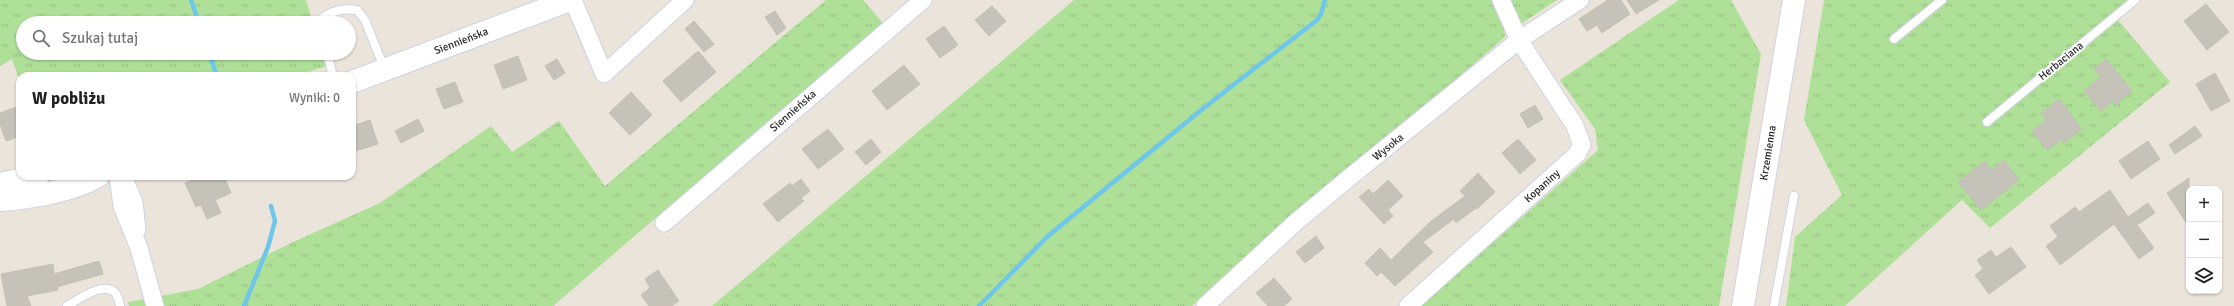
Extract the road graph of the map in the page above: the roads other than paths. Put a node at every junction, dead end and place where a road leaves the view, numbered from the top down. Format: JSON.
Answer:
{"nodes":[{"id":1,"x":572,"y":0,"type":"edge"},
{"id":2,"x":685,"y":0,"type":"edge"},
{"id":3,"x":923,"y":0,"type":"edge"},
{"id":4,"x":1501,"y":0,"type":"edge"},
{"id":5,"x":1580,"y":0,"type":"edge"},
{"id":6,"x":1794,"y":0,"type":"edge"},
{"id":7,"x":1942,"y":0,"type":"edge"},
{"id":8,"x":2135,"y":0,"type":"edge"},
{"id":9,"x":324,"y":16,"type":"edge"},
{"id":10,"x":1894,"y":39,"type":"dead end"},
{"id":11,"x":1519,"y":40,"type":"junction"},
{"id":12,"x":329,"y":60,"type":"edge"},
{"id":13,"x":385,"y":70,"type":"junction"},
{"id":14,"x":332,"y":72,"type":"edge"},
{"id":15,"x":356,"y":81,"type":"edge"},
{"id":16,"x":1987,"y":122,"type":"dead end"},
{"id":17,"x":19,"y":180,"type":"edge"},
{"id":18,"x":91,"y":180,"type":"edge"},
{"id":19,"x":119,"y":180,"type":"edge"},
{"id":20,"x":124,"y":180,"type":"edge"},
{"id":21,"x":0,"y":184,"type":"edge"},
{"id":22,"x":1794,"y":196,"type":"dead end"},
{"id":23,"x":0,"y":200,"type":"edge"},
{"id":24,"x":664,"y":223,"type":"dead end"},
{"id":25,"x":139,"y":248,"type":"junction"},
{"id":26,"x":67,"y":306,"type":"edge"},
{"id":27,"x":120,"y":306,"type":"edge"},
{"id":28,"x":155,"y":306,"type":"edge"},
{"id":29,"x":1205,"y":306,"type":"edge"},
{"id":30,"x":1408,"y":306,"type":"edge"},
{"id":31,"x":1743,"y":306,"type":"edge"},
{"id":32,"x":1774,"y":306,"type":"edge"}],
"edges":[{"from":1,"to":2,"type":"street","name":"Siennieńska"},
{"from":1,"to":13,"type":"main road","name":"Siennieńska"},
{"from":3,"to":24,"type":"street","name":"Siennieńska"},
{"from":4,"to":11,"type":"street"},
{"from":5,"to":11,"type":"street","name":"Wysoka"},
{"from":6,"to":31,"type":"main road","name":"Krzemienna"},
{"from":7,"to":10,"type":"lane"},
{"from":8,"to":16,"type":"lane","name":"Herbaciana"},
{"from":9,"to":13,"type":"lane"},
{"from":11,"to":29,"type":"street","name":"Wysoka"},
{"from":11,"to":30,"type":"street","name":"Kopaniny"},
{"from":12,"to":14,"type":"lane"},
{"from":13,"to":15,"type":"main road","name":"Siennieńska"},
{"from":17,"to":21,"type":"main road"},
{"from":18,"to":23,"type":"main road"},
{"from":19,"to":25,"type":"street"},
{"from":20,"to":25,"type":"street"},
{"from":22,"to":32,"type":"lane"},
{"from":25,"to":28,"type":"street"},
{"from":26,"to":27,"type":"lane"}]}
